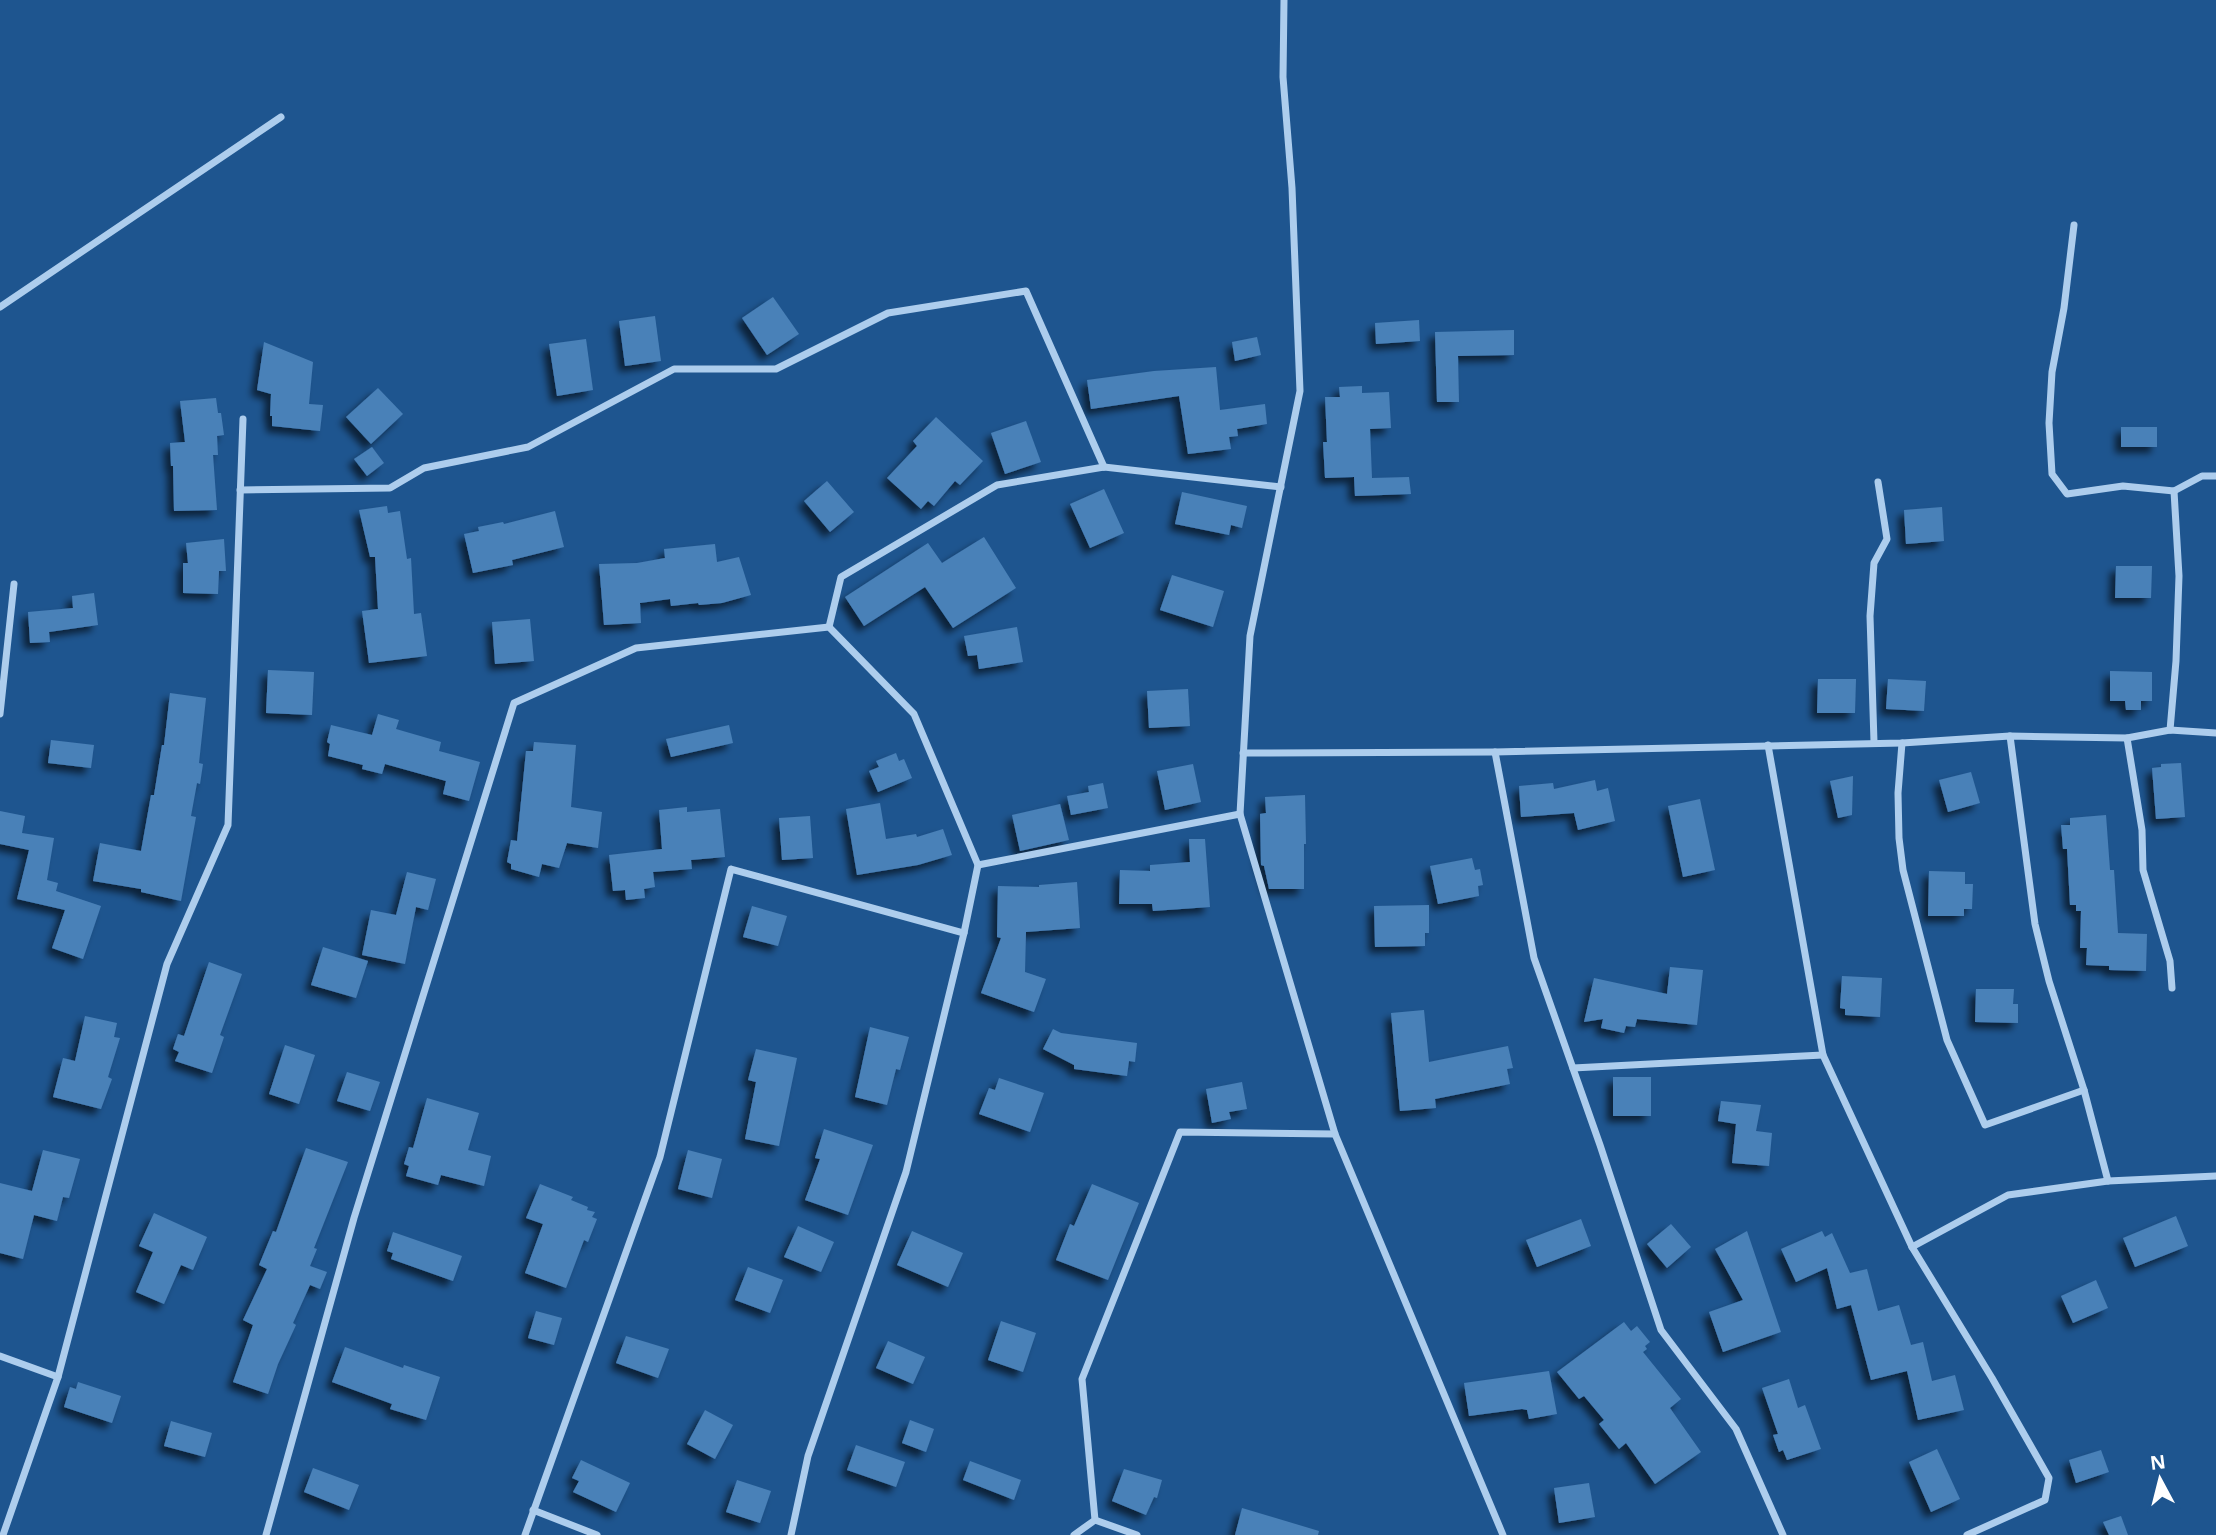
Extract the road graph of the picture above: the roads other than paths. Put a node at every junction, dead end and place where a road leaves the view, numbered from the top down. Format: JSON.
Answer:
{"nodes":[{"id":1,"x":1284,"y":0,"type":"edge"},
{"id":2,"x":281,"y":117,"type":"dead end"},
{"id":3,"x":2074,"y":225,"type":"dead end"},
{"id":4,"x":0,"y":307,"type":"edge"},
{"id":5,"x":243,"y":419,"type":"dead end"},
{"id":6,"x":1104,"y":467,"type":"junction"},
{"id":7,"x":2216,"y":476,"type":"edge"},
{"id":8,"x":1878,"y":482,"type":"dead end"},
{"id":9,"x":1281,"y":487,"type":"junction"},
{"id":10,"x":240,"y":490,"type":"junction"},
{"id":11,"x":2174,"y":491,"type":"junction"},
{"id":12,"x":14,"y":584,"type":"dead end"},
{"id":13,"x":829,"y":627,"type":"junction"},
{"id":14,"x":0,"y":714,"type":"edge"},
{"id":15,"x":2170,"y":730,"type":"junction"},
{"id":16,"x":2216,"y":733,"type":"edge"},
{"id":17,"x":2010,"y":736,"type":"junction"},
{"id":18,"x":2127,"y":738,"type":"junction"},
{"id":19,"x":1874,"y":742,"type":"junction"},
{"id":20,"x":1902,"y":743,"type":"junction"},
{"id":21,"x":1768,"y":745,"type":"junction"},
{"id":22,"x":1495,"y":752,"type":"junction"},
{"id":23,"x":1243,"y":753,"type":"junction"},
{"id":24,"x":1240,"y":814,"type":"junction"},
{"id":25,"x":978,"y":865,"type":"junction"},
{"id":26,"x":964,"y":933,"type":"junction"},
{"id":27,"x":2172,"y":988,"type":"dead end"},
{"id":28,"x":1823,"y":1055,"type":"junction"},
{"id":29,"x":1573,"y":1068,"type":"junction"},
{"id":30,"x":2084,"y":1090,"type":"junction"},
{"id":31,"x":1335,"y":1134,"type":"junction"},
{"id":32,"x":2216,"y":1176,"type":"edge"},
{"id":33,"x":2108,"y":1181,"type":"junction"},
{"id":34,"x":1912,"y":1247,"type":"junction"},
{"id":35,"x":0,"y":1356,"type":"edge"},
{"id":36,"x":58,"y":1377,"type":"junction"},
{"id":37,"x":533,"y":1510,"type":"junction"},
{"id":38,"x":1095,"y":1520,"type":"junction"},
{"id":39,"x":3,"y":1535,"type":"edge"},
{"id":40,"x":266,"y":1535,"type":"edge"},
{"id":41,"x":525,"y":1535,"type":"edge"},
{"id":42,"x":597,"y":1535,"type":"edge"},
{"id":43,"x":791,"y":1535,"type":"edge"},
{"id":44,"x":1074,"y":1535,"type":"edge"},
{"id":45,"x":1137,"y":1535,"type":"edge"},
{"id":46,"x":1503,"y":1535,"type":"edge"},
{"id":47,"x":1783,"y":1535,"type":"edge"},
{"id":48,"x":1967,"y":1535,"type":"edge"}],
"edges":[{"from":1,"to":9,"type":"street"},
{"from":2,"to":4,"type":"street"},
{"from":3,"to":11,"type":"street"},
{"from":5,"to":10,"type":"street"},
{"from":6,"to":9,"type":"street"},
{"from":6,"to":10,"type":"street"},
{"from":6,"to":13,"type":"street"},
{"from":7,"to":11,"type":"street"},
{"from":8,"to":19,"type":"street"},
{"from":9,"to":23,"type":"street"},
{"from":10,"to":36,"type":"street"},
{"from":11,"to":15,"type":"street"},
{"from":12,"to":14,"type":"street"},
{"from":13,"to":25,"type":"street"},
{"from":13,"to":40,"type":"street"},
{"from":15,"to":16,"type":"street"},
{"from":15,"to":18,"type":"street"},
{"from":17,"to":18,"type":"street"},
{"from":17,"to":20,"type":"street"},
{"from":17,"to":30,"type":"street"},
{"from":18,"to":27,"type":"street"},
{"from":19,"to":20,"type":"street"},
{"from":19,"to":21,"type":"street"},
{"from":20,"to":30,"type":"street"},
{"from":21,"to":22,"type":"street"},
{"from":21,"to":28,"type":"street"},
{"from":22,"to":23,"type":"street"},
{"from":22,"to":29,"type":"street"},
{"from":23,"to":24,"type":"street"},
{"from":24,"to":25,"type":"street"},
{"from":24,"to":31,"type":"street"},
{"from":25,"to":26,"type":"street"},
{"from":26,"to":37,"type":"street"},
{"from":26,"to":43,"type":"street"},
{"from":28,"to":29,"type":"street"},
{"from":28,"to":34,"type":"street"},
{"from":29,"to":47,"type":"street"},
{"from":30,"to":33,"type":"street"},
{"from":31,"to":38,"type":"street"},
{"from":31,"to":46,"type":"street"},
{"from":32,"to":33,"type":"street"},
{"from":33,"to":34,"type":"street"},
{"from":34,"to":48,"type":"street"},
{"from":35,"to":36,"type":"street"},
{"from":36,"to":39,"type":"street"},
{"from":37,"to":41,"type":"street"},
{"from":37,"to":42,"type":"street"},
{"from":38,"to":44,"type":"street"},
{"from":38,"to":45,"type":"street"}]}
